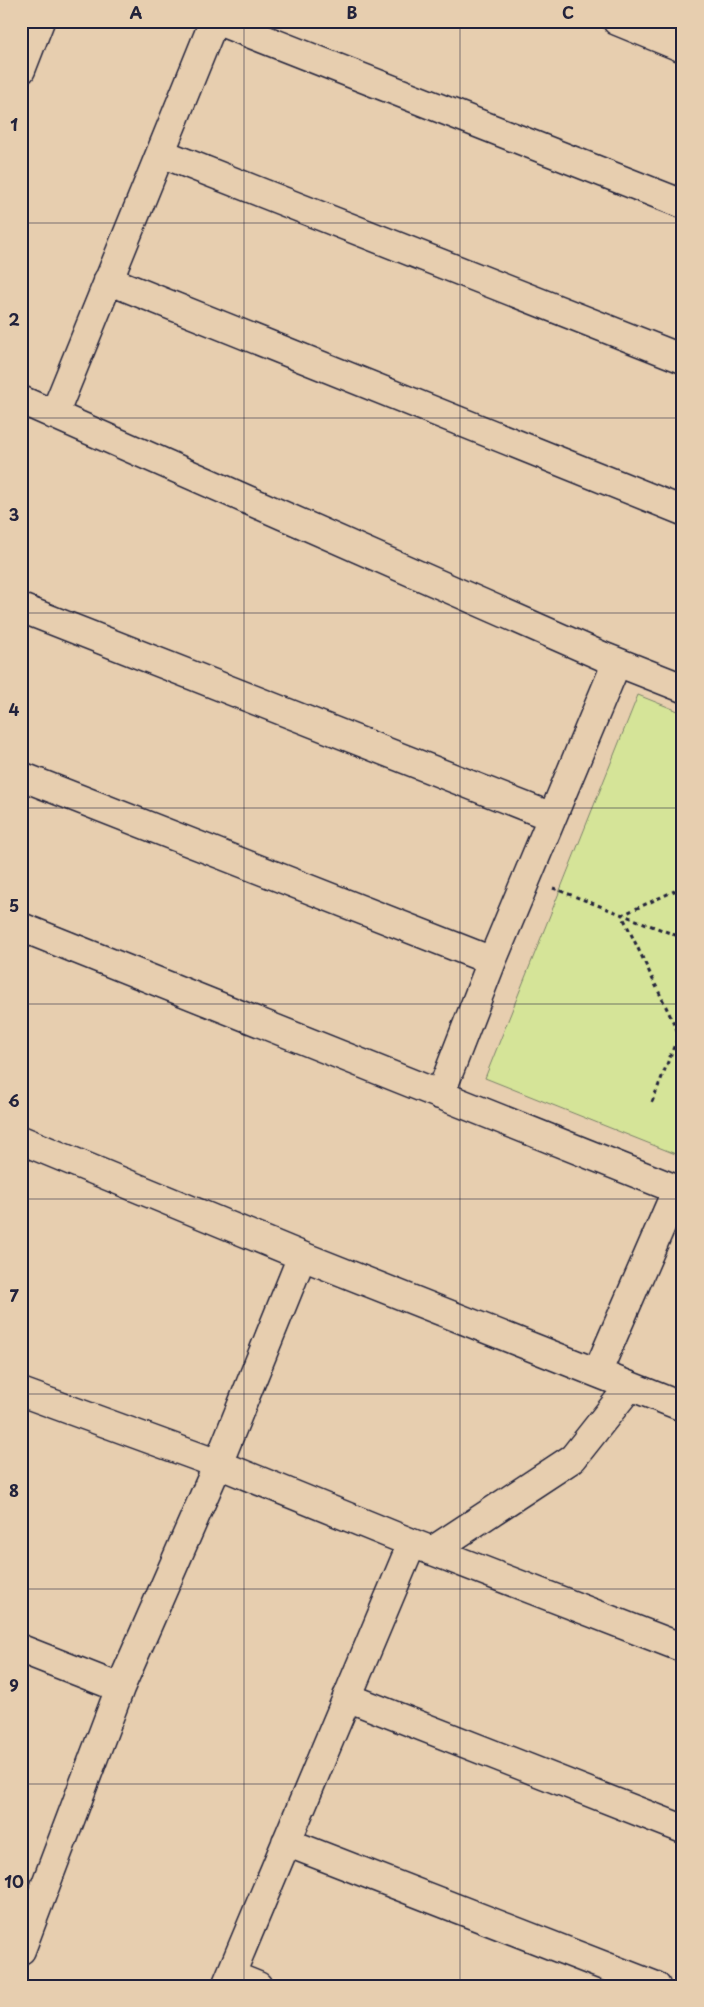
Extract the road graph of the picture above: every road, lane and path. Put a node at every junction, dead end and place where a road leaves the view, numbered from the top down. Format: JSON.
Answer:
{"nodes":[{"id":1,"x":40,"y":21,"type":"edge"},
{"id":2,"x":216,"y":21,"type":"edge"},
{"id":3,"x":617,"y":21,"type":"edge"},
{"id":4,"x":683,"y":48,"type":"edge"},
{"id":5,"x":21,"y":70,"type":"edge"},
{"id":6,"x":161,"y":153,"type":"junction"},
{"id":7,"x":683,"y":204,"type":"edge"},
{"id":8,"x":108,"y":280,"type":"junction"},
{"id":9,"x":683,"y":359,"type":"edge"},
{"id":10,"x":21,"y":400,"type":"edge"},
{"id":11,"x":54,"y":415,"type":"junction"},
{"id":12,"x":683,"y":511,"type":"edge"},
{"id":13,"x":21,"y":608,"type":"edge"},
{"id":14,"x":617,"y":662,"type":"junction"},
{"id":15,"x":683,"y":688,"type":"edge"},
{"id":16,"x":21,"y":776,"type":"edge"},
{"id":17,"x":552,"y":817,"type":"junction"},
{"id":18,"x":527,"y":878,"type":"junction"},
{"id":19,"x":683,"y":887,"type":"edge"},
{"id":20,"x":622,"y":915,"type":"junction"},
{"id":21,"x":21,"y":927,"type":"edge"},
{"id":22,"x":683,"y":938,"type":"edge"},
{"id":23,"x":492,"y":961,"type":"junction"},
{"id":24,"x":683,"y":1024,"type":"edge"},
{"id":25,"x":681,"y":1034,"type":"edge"},
{"id":26,"x":440,"y":1095,"type":"junction"},
{"id":27,"x":652,"y":1102,"type":"dead end"},
{"id":28,"x":21,"y":1140,"type":"edge"},
{"id":29,"x":680,"y":1190,"type":"edge"},
{"id":30,"x":302,"y":1256,"type":"junction"},
{"id":31,"x":597,"y":1373,"type":"junction"},
{"id":32,"x":630,"y":1386,"type":"junction"},
{"id":33,"x":21,"y":1392,"type":"edge"},
{"id":34,"x":683,"y":1406,"type":"edge"},
{"id":35,"x":218,"y":1464,"type":"junction"},
{"id":36,"x":422,"y":1547,"type":"junction"},
{"id":37,"x":21,"y":1648,"type":"edge"},
{"id":38,"x":683,"y":1648,"type":"edge"},
{"id":39,"x":120,"y":1688,"type":"junction"},
{"id":40,"x":347,"y":1697,"type":"junction"},
{"id":41,"x":683,"y":1829,"type":"edge"},
{"id":42,"x":286,"y":1842,"type":"junction"},
{"id":43,"x":21,"y":1950,"type":"edge"},
{"id":44,"x":228,"y":1980,"type":"edge"},
{"id":45,"x":258,"y":1986,"type":"edge"},
{"id":46,"x":656,"y":1986,"type":"edge"}],
"edges":[{"from":1,"to":5,"type":"street"},
{"from":2,"to":6,"type":"street"},
{"from":2,"to":7,"type":"street"},
{"from":3,"to":4,"type":"street"},
{"from":6,"to":8,"type":"street"},
{"from":6,"to":9,"type":"street"},
{"from":8,"to":11,"type":"street"},
{"from":8,"to":12,"type":"street"},
{"from":10,"to":11,"type":"street"},
{"from":11,"to":14,"type":"street"},
{"from":13,"to":17,"type":"street"},
{"from":14,"to":15,"type":"street"},
{"from":14,"to":17,"type":"street"},
{"from":16,"to":23,"type":"street"},
{"from":17,"to":18,"type":"street"},
{"from":18,"to":20,"type":"path"},
{"from":18,"to":23,"type":"street"},
{"from":19,"to":20,"type":"path"},
{"from":20,"to":22,"type":"path"},
{"from":20,"to":25,"type":"path"},
{"from":21,"to":26,"type":"street"},
{"from":23,"to":26,"type":"street"},
{"from":24,"to":25,"type":"path"},
{"from":25,"to":27,"type":"path"},
{"from":26,"to":29,"type":"street"},
{"from":28,"to":30,"type":"street"},
{"from":29,"to":31,"type":"street"},
{"from":30,"to":31,"type":"street"},
{"from":30,"to":35,"type":"street"},
{"from":31,"to":32,"type":"street"},
{"from":32,"to":34,"type":"street"},
{"from":32,"to":36,"type":"street"},
{"from":33,"to":35,"type":"street"},
{"from":35,"to":36,"type":"street"},
{"from":35,"to":39,"type":"street"},
{"from":36,"to":38,"type":"street"},
{"from":36,"to":40,"type":"street"},
{"from":37,"to":39,"type":"street"},
{"from":39,"to":43,"type":"street"},
{"from":40,"to":41,"type":"street"},
{"from":40,"to":42,"type":"street"},
{"from":42,"to":44,"type":"street"},
{"from":42,"to":46,"type":"street"},
{"from":44,"to":45,"type":"street"}]}
